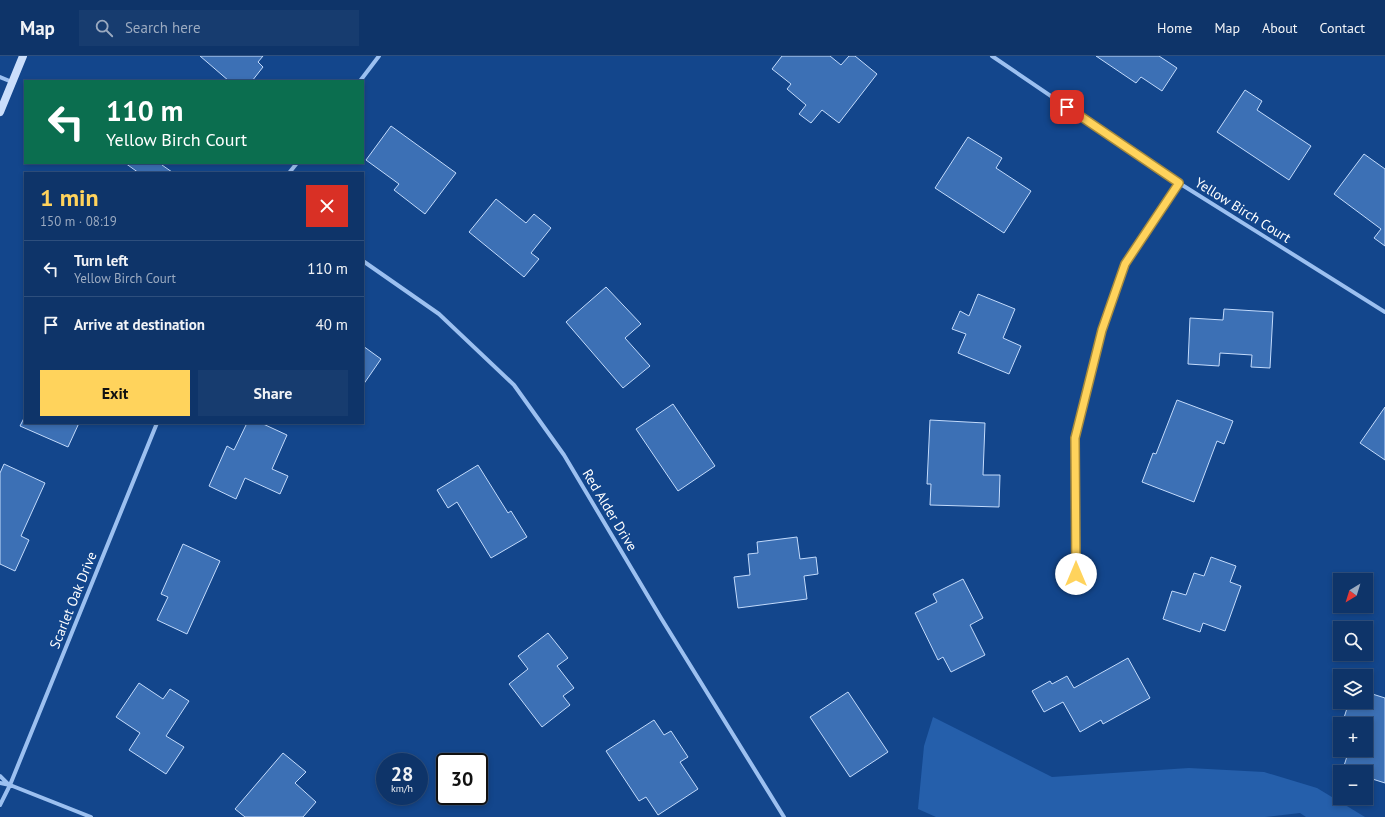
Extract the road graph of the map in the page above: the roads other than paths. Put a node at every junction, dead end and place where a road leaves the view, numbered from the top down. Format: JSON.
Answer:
{"nodes":[{"id":1,"x":23,"y":56,"type":"edge"},
{"id":2,"x":379,"y":56,"type":"edge"},
{"id":3,"x":992,"y":56,"type":"edge"},
{"id":4,"x":0,"y":77,"type":"edge"},
{"id":5,"x":361,"y":80,"type":"edge"},
{"id":6,"x":12,"y":82,"type":"junction"},
{"id":7,"x":0,"y":112,"type":"edge"},
{"id":8,"x":296,"y":164,"type":"edge"},
{"id":9,"x":290,"y":172,"type":"edge"},
{"id":10,"x":1179,"y":183,"type":"junction"},
{"id":11,"x":364,"y":262,"type":"edge"},
{"id":12,"x":1385,"y":312,"type":"edge"},
{"id":13,"x":158,"y":424,"type":"edge"},
{"id":14,"x":1076,"y":574,"type":"dead end"},
{"id":15,"x":0,"y":776,"type":"edge"},
{"id":16,"x":0,"y":783,"type":"edge"},
{"id":17,"x":10,"y":786,"type":"junction"},
{"id":18,"x":0,"y":805,"type":"edge"},
{"id":19,"x":91,"y":817,"type":"edge"},
{"id":20,"x":784,"y":817,"type":"edge"}],
"edges":[{"from":1,"to":6,"type":"street"},
{"from":2,"to":5,"type":"street"},
{"from":3,"to":10,"type":"street","name":"Yellow Birch Court"},
{"from":4,"to":6,"type":"street"},
{"from":6,"to":7,"type":"street"},
{"from":8,"to":9,"type":"street"},
{"from":10,"to":12,"type":"street","name":"Yellow Birch Court"},
{"from":10,"to":14,"type":"street"},
{"from":11,"to":20,"type":"street","name":"Red Alder Drive"},
{"from":13,"to":17,"type":"street","name":"Scarlet Oak Drive"},
{"from":15,"to":17,"type":"street"},
{"from":16,"to":17,"type":"street"},
{"from":17,"to":18,"type":"street","name":"Scarlet Oak Drive"},
{"from":17,"to":19,"type":"street"}]}
